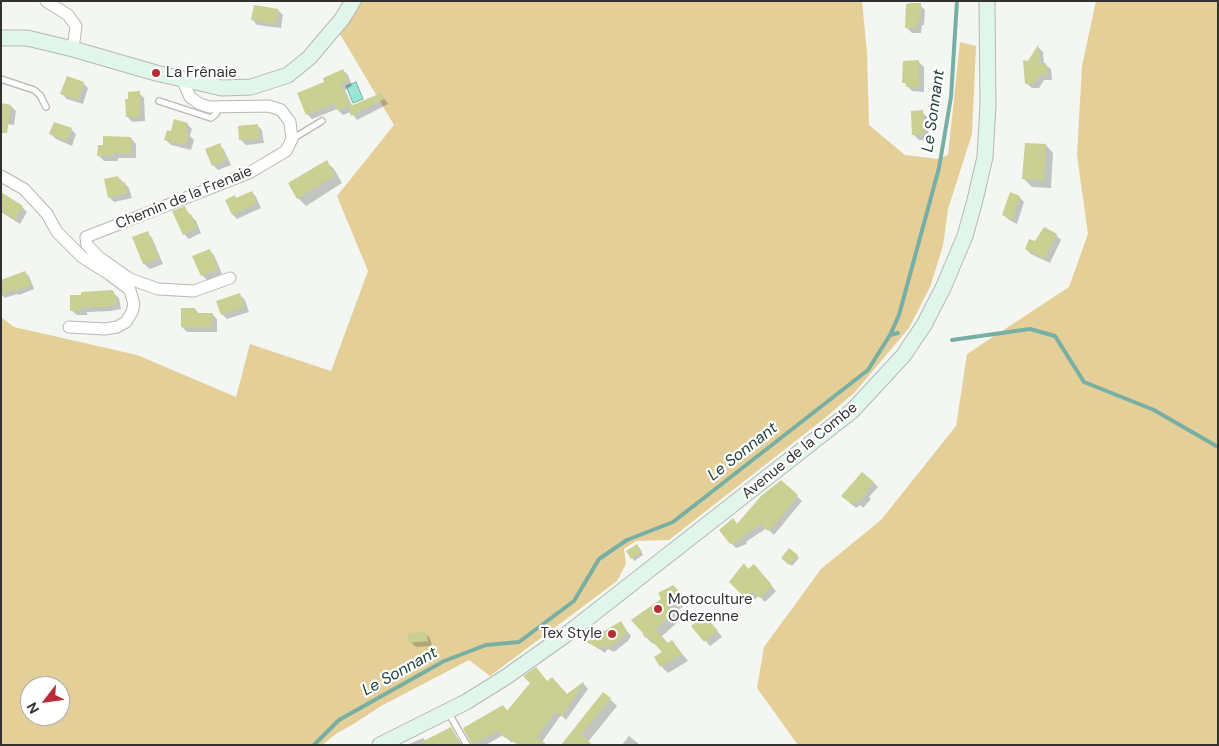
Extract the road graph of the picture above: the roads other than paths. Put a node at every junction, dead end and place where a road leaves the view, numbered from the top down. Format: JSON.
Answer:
{"nodes":[{"id":1,"x":46,"y":1,"type":"edge"},
{"id":2,"x":352,"y":1,"type":"edge"},
{"id":3,"x":987,"y":1,"type":"edge"},
{"id":4,"x":1,"y":38,"type":"edge"},
{"id":5,"x":73,"y":49,"type":"junction"},
{"id":6,"x":1,"y":79,"type":"edge"},
{"id":7,"x":182,"y":79,"type":"junction"},
{"id":8,"x":159,"y":101,"type":"dead end"},
{"id":9,"x":46,"y":107,"type":"dead end"},
{"id":10,"x":218,"y":108,"type":"junction"},
{"id":11,"x":322,"y":120,"type":"dead end"},
{"id":12,"x":292,"y":138,"type":"junction"},
{"id":13,"x":1,"y":176,"type":"edge"},
{"id":14,"x":230,"y":278,"type":"dead end"},
{"id":15,"x":69,"y":327,"type":"dead end"},
{"id":16,"x":448,"y":712,"type":"junction"},
{"id":17,"x":380,"y":745,"type":"edge"},
{"id":18,"x":467,"y":745,"type":"edge"}],
"edges":[{"from":1,"to":5,"type":"street"},
{"from":2,"to":7,"type":"main road"},
{"from":3,"to":16,"type":"main road","name":"Avenue de la Combe"},
{"from":4,"to":5,"type":"main road"},
{"from":5,"to":7,"type":"main road"},
{"from":6,"to":9,"type":"lane"},
{"from":7,"to":10,"type":"street"},
{"from":8,"to":10,"type":"lane"},
{"from":10,"to":12,"type":"street"},
{"from":11,"to":12,"type":"lane"},
{"from":12,"to":14,"type":"street","name":"Chemin de la Frenaie"},
{"from":13,"to":15,"type":"street"},
{"from":16,"to":17,"type":"main road","name":"Avenue de la Combe"},
{"from":16,"to":18,"type":"lane"}]}
